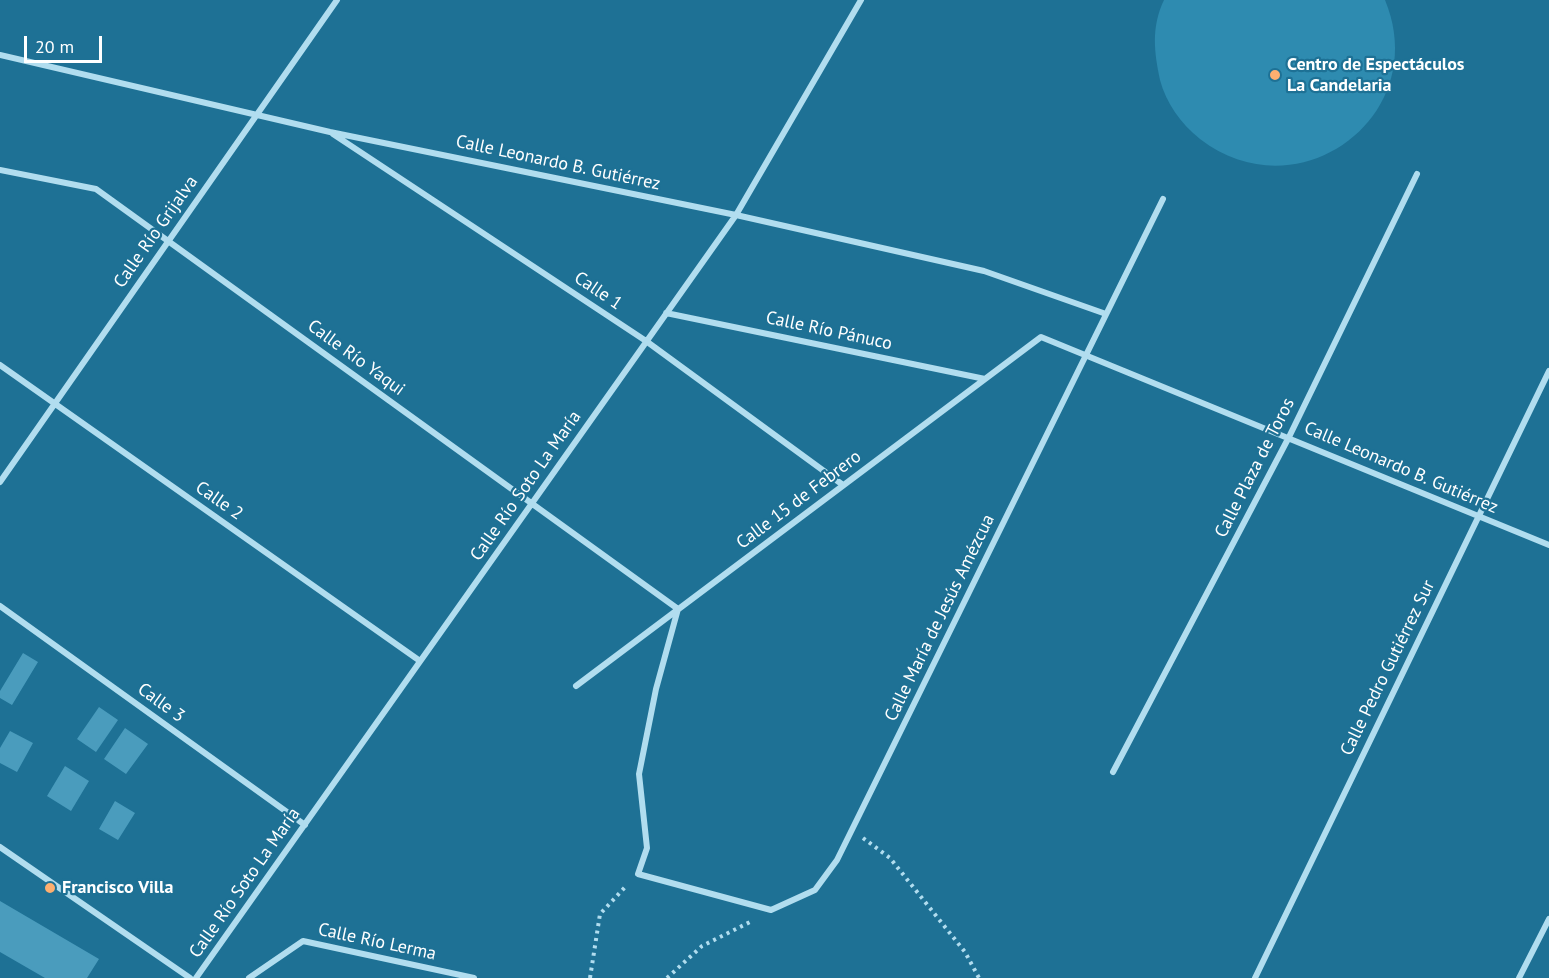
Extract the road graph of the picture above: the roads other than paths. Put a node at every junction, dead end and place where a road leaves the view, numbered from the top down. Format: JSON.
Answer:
{"nodes":[{"id":1,"x":337,"y":0,"type":"edge"},
{"id":2,"x":861,"y":0,"type":"edge"},
{"id":3,"x":0,"y":55,"type":"edge"},
{"id":4,"x":257,"y":115,"type":"junction"},
{"id":5,"x":330,"y":132,"type":"junction"},
{"id":6,"x":0,"y":170,"type":"edge"},
{"id":7,"x":1417,"y":174,"type":"dead end"},
{"id":8,"x":1162,"y":199,"type":"dead end"},
{"id":9,"x":736,"y":215,"type":"junction"},
{"id":10,"x":168,"y":241,"type":"junction"},
{"id":11,"x":666,"y":313,"type":"junction"},
{"id":12,"x":1106,"y":314,"type":"junction"},
{"id":13,"x":1041,"y":336,"type":"joint"},
{"id":14,"x":646,"y":341,"type":"junction"},
{"id":15,"x":1086,"y":355,"type":"junction"},
{"id":16,"x":0,"y":365,"type":"edge"},
{"id":17,"x":1549,"y":371,"type":"edge"},
{"id":18,"x":985,"y":378,"type":"junction"},
{"id":19,"x":55,"y":404,"type":"junction"},
{"id":20,"x":1289,"y":437,"type":"junction"},
{"id":21,"x":0,"y":482,"type":"edge"},
{"id":22,"x":843,"y":485,"type":"junction"},
{"id":23,"x":532,"y":504,"type":"junction"},
{"id":24,"x":1478,"y":516,"type":"junction"},
{"id":25,"x":1549,"y":545,"type":"edge"},
{"id":26,"x":0,"y":606,"type":"edge"},
{"id":27,"x":678,"y":609,"type":"junction"},
{"id":28,"x":420,"y":661,"type":"junction"},
{"id":29,"x":576,"y":686,"type":"dead end"},
{"id":30,"x":1113,"y":772,"type":"dead end"},
{"id":31,"x":305,"y":825,"type":"junction"},
{"id":32,"x":0,"y":847,"type":"edge"},
{"id":33,"x":1549,"y":919,"type":"edge"},
{"id":34,"x":190,"y":978,"type":"edge"},
{"id":35,"x":196,"y":978,"type":"edge"},
{"id":36,"x":249,"y":978,"type":"edge"},
{"id":37,"x":474,"y":978,"type":"edge"},
{"id":38,"x":1255,"y":978,"type":"edge"},
{"id":39,"x":1519,"y":978,"type":"edge"}],
"edges":[{"from":1,"to":4,"type":"street","name":"Calle Río Grijalva"},
{"from":2,"to":9,"type":"street","name":"Calle Río Soto La María"},
{"from":3,"to":4,"type":"street","name":"Calle Leonardo B. Gutiérrez"},
{"from":4,"to":5,"type":"street","name":"Calle Leonardo B. Gutiérrez"},
{"from":4,"to":10,"type":"street","name":"Calle Río Grijalva"},
{"from":5,"to":9,"type":"street","name":"Calle Leonardo B. Gutiérrez"},
{"from":5,"to":14,"type":"street","name":"Calle 1"},
{"from":6,"to":10,"type":"street","name":"Calle Río Yaqui"},
{"from":7,"to":20,"type":"street","name":"Calle Plaza de Toros"},
{"from":8,"to":12,"type":"street","name":"Calle María de Jesús Amézcua"},
{"from":9,"to":11,"type":"street","name":"Calle Río Soto La María"},
{"from":9,"to":12,"type":"street","name":"Calle Leonardo B. Gutiérrez"},
{"from":10,"to":19,"type":"street","name":"Calle Río Grijalva"},
{"from":10,"to":23,"type":"street","name":"Calle Río Yaqui"},
{"from":11,"to":14,"type":"street","name":"Calle Río Soto La María"},
{"from":11,"to":18,"type":"street","name":"Calle Río Pánuco"},
{"from":12,"to":15,"type":"street","name":"Calle María de Jesús Amézcua"},
{"from":13,"to":15,"type":"street","name":"Calle Leonardo B. Gutiérrez"},
{"from":13,"to":18,"type":"street","name":"Calle 15 de Febrero"},
{"from":14,"to":22,"type":"street","name":"Calle 1"},
{"from":14,"to":23,"type":"street","name":"Calle Río Soto La María"},
{"from":15,"to":20,"type":"street","name":"Calle Leonardo B. Gutiérrez"},
{"from":15,"to":27,"type":"street","name":"Calle María de Jesús Amézcua"},
{"from":16,"to":19,"type":"street","name":"Calle 2"},
{"from":17,"to":24,"type":"street","name":"Calle Pedro Gutiérrez Sur"},
{"from":18,"to":22,"type":"street","name":"Calle 15 de Febrero"},
{"from":19,"to":21,"type":"street","name":"Calle Río Grijalva"},
{"from":19,"to":28,"type":"street","name":"Calle 2"},
{"from":20,"to":24,"type":"street","name":"Calle Leonardo B. Gutiérrez"},
{"from":20,"to":30,"type":"street","name":"Calle Plaza de Toros"},
{"from":22,"to":27,"type":"street","name":"Calle 15 de Febrero"},
{"from":23,"to":27,"type":"street","name":"Calle Río Yaqui"},
{"from":23,"to":28,"type":"street","name":"Calle Río Soto La María"},
{"from":24,"to":25,"type":"street","name":"Calle Leonardo B. Gutiérrez"},
{"from":24,"to":38,"type":"street","name":"Calle Pedro Gutiérrez Sur"},
{"from":26,"to":31,"type":"street","name":"Calle 3"},
{"from":27,"to":29,"type":"street","name":"Calle 15 de Febrero"},
{"from":28,"to":31,"type":"street","name":"Calle Río Soto La María"},
{"from":31,"to":35,"type":"street","name":"Calle Río Soto La María"},
{"from":32,"to":34,"type":"street"},
{"from":33,"to":39,"type":"street"},
{"from":36,"to":37,"type":"street","name":"Calle Río Lerma"}]}
